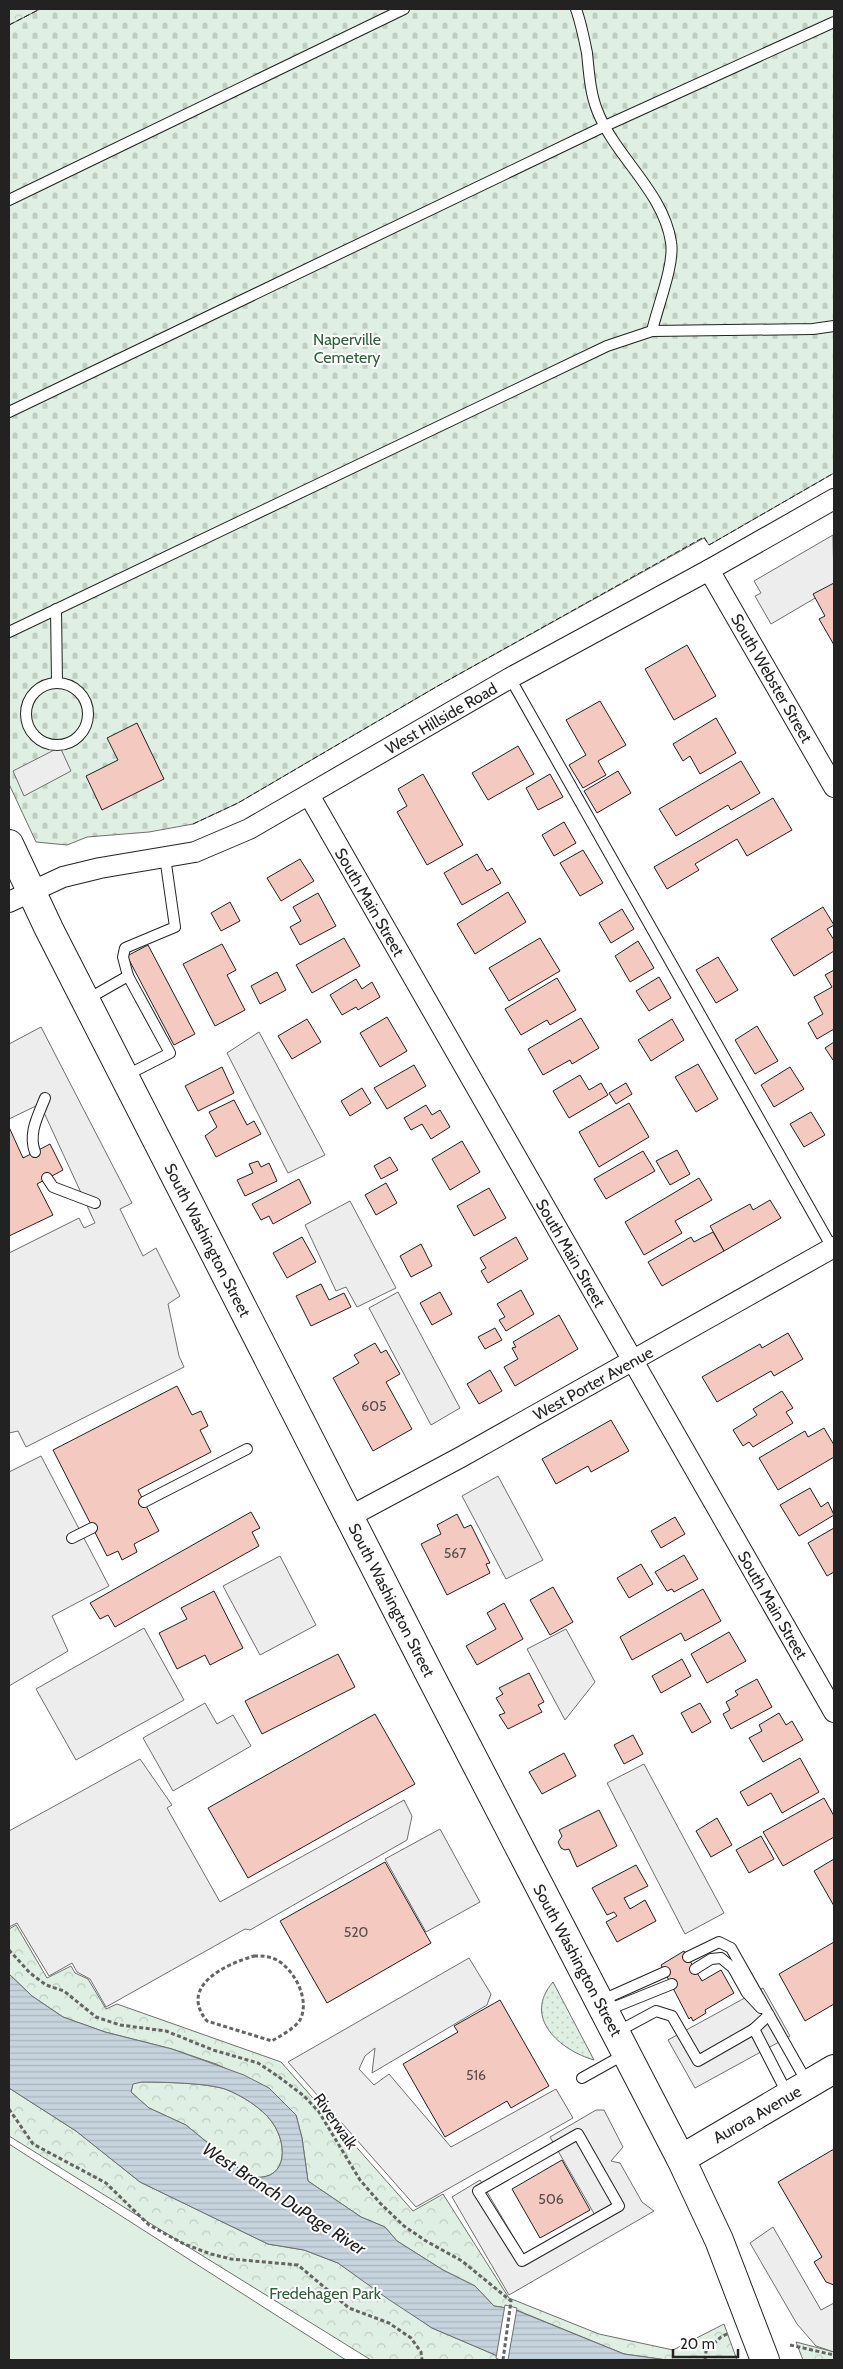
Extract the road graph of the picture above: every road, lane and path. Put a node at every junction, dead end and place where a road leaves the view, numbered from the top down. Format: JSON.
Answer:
{"nodes":[{"id":1,"x":404,"y":9,"type":"edge"},
{"id":2,"x":576,"y":9,"type":"edge"},
{"id":3,"x":834,"y":22,"type":"edge"},
{"id":4,"x":605,"y":126,"type":"junction"},
{"id":5,"x":9,"y":200,"type":"edge"},
{"id":6,"x":834,"y":326,"type":"edge"},
{"id":7,"x":652,"y":331,"type":"junction"},
{"id":8,"x":9,"y":412,"type":"edge"},
{"id":9,"x":834,"y":499,"type":"edge"},
{"id":10,"x":709,"y":570,"type":"junction"},
{"id":11,"x":56,"y":609,"type":"junction"},
{"id":12,"x":9,"y":632,"type":"edge"},
{"id":13,"x":510,"y":678,"type":"junction"},
{"id":14,"x":57,"y":683,"type":"junction"},
{"id":15,"x":834,"y":788,"type":"edge"},
{"id":16,"x":309,"y":795,"type":"junction"},
{"id":17,"x":9,"y":844,"type":"edge"},
{"id":18,"x":165,"y":857,"type":"junction"},
{"id":19,"x":20,"y":897,"type":"edge"},
{"id":20,"x":128,"y":976,"type":"junction"},
{"id":21,"x":86,"y":1000,"type":"junction"},
{"id":22,"x":124,"y":1077,"type":"junction"},
{"id":23,"x":45,"y":1098,"type":"dead end"},
{"id":24,"x":35,"y":1152,"type":"dead end"},
{"id":25,"x":47,"y":1178,"type":"dead end"},
{"id":26,"x":95,"y":1203,"type":"dead end"},
{"id":27,"x":834,"y":1249,"type":"edge"},
{"id":28,"x":632,"y":1361,"type":"junction"},
{"id":29,"x":247,"y":1449,"type":"dead end"},
{"id":30,"x":144,"y":1502,"type":"dead end"},
{"id":31,"x":350,"y":1518,"type":"junction"},
{"id":32,"x":92,"y":1528,"type":"dead end"},
{"id":33,"x":72,"y":1538,"type":"dead end"},
{"id":34,"x":834,"y":1712,"type":"edge"},
{"id":35,"x":9,"y":1950,"type":"edge"},
{"id":36,"x":688,"y":1957,"type":"dead end"},
{"id":37,"x":695,"y":1969,"type":"dead end"},
{"id":38,"x":665,"y":1972,"type":"dead end"},
{"id":39,"x":672,"y":1984,"type":"dead end"},
{"id":40,"x":769,"y":2016,"type":"junction"},
{"id":41,"x":612,"y":2024,"type":"junction"},
{"id":42,"x":754,"y":2029,"type":"junction"},
{"id":43,"x":272,"y":2041,"type":"joint"},
{"id":44,"x":834,"y":2069,"type":"edge"},
{"id":45,"x":582,"y":2078,"type":"dead end"},
{"id":46,"x":798,"y":2090,"type":"junction"},
{"id":47,"x":9,"y":2109,"type":"edge"},
{"id":48,"x":681,"y":2159,"type":"junction"},
{"id":49,"x":614,"y":2196,"type":"joint"},
{"id":50,"x":741,"y":2327,"type":"junction"},
{"id":51,"x":790,"y":2345,"type":"dead end"},
{"id":52,"x":834,"y":2355,"type":"edge"},
{"id":53,"x":422,"y":2360,"type":"edge"},
{"id":54,"x":503,"y":2360,"type":"edge"},
{"id":55,"x":705,"y":2360,"type":"edge"},
{"id":56,"x":765,"y":2360,"type":"edge"}],
"edges":[{"from":1,"to":5,"type":"lane"},
{"from":2,"to":4,"type":"lane"},
{"from":3,"to":4,"type":"lane"},
{"from":4,"to":7,"type":"lane"},
{"from":4,"to":8,"type":"lane"},
{"from":6,"to":7,"type":"lane"},
{"from":7,"to":11,"type":"lane"},
{"from":9,"to":10,"type":"street","name":"West Hillside Road"},
{"from":10,"to":13,"type":"street","name":"West Hillside Road"},
{"from":10,"to":15,"type":"street","name":"South Webster Street"},
{"from":11,"to":12,"type":"lane"},
{"from":11,"to":14,"type":"lane"},
{"from":13,"to":16,"type":"street","name":"West Hillside Road"},
{"from":13,"to":27,"type":"lane"},
{"from":14,"to":14,"type":"lane"},
{"from":16,"to":18,"type":"street","name":"West Hillside Road"},
{"from":16,"to":28,"type":"street","name":"South Main Street"},
{"from":17,"to":19,"type":"main road","name":"South Washington Street"},
{"from":18,"to":19,"type":"street","name":"West Hillside Road"},
{"from":18,"to":20,"type":"lane"},
{"from":19,"to":21,"type":"main road","name":"South Washington Street"},
{"from":20,"to":21,"type":"lane"},
{"from":20,"to":22,"type":"lane"},
{"from":21,"to":22,"type":"main road","name":"South Washington Street"},
{"from":22,"to":31,"type":"main road","name":"South Washington Street"},
{"from":23,"to":24,"type":"lane"},
{"from":25,"to":26,"type":"lane"},
{"from":27,"to":28,"type":"street","name":"West Porter Avenue"},
{"from":28,"to":31,"type":"street","name":"West Porter Avenue"},
{"from":28,"to":34,"type":"street","name":"South Main Street"},
{"from":29,"to":30,"type":"lane"},
{"from":31,"to":41,"type":"main road","name":"South Washington Street"},
{"from":32,"to":33,"type":"lane"},
{"from":35,"to":54,"type":"path","name":"Riverwalk"},
{"from":36,"to":40,"type":"lane"},
{"from":37,"to":40,"type":"lane"},
{"from":38,"to":41,"type":"lane"},
{"from":39,"to":41,"type":"lane"},
{"from":40,"to":42,"type":"lane"},
{"from":40,"to":46,"type":"lane"},
{"from":41,"to":42,"type":"lane"},
{"from":41,"to":45,"type":"lane"},
{"from":41,"to":48,"type":"main road","name":"South Washington Street"},
{"from":42,"to":46,"type":"lane"},
{"from":43,"to":43,"type":"path"},
{"from":44,"to":46,"type":"main road","name":"Aurora Avenue"},
{"from":46,"to":48,"type":"main road","name":"Aurora Avenue"},
{"from":47,"to":53,"type":"path"},
{"from":48,"to":50,"type":"main road","name":"South Washington Street"},
{"from":49,"to":49,"type":"lane"},
{"from":50,"to":55,"type":"path"},
{"from":50,"to":56,"type":"main road","name":"South Washington Street"},
{"from":51,"to":52,"type":"path"}]}
